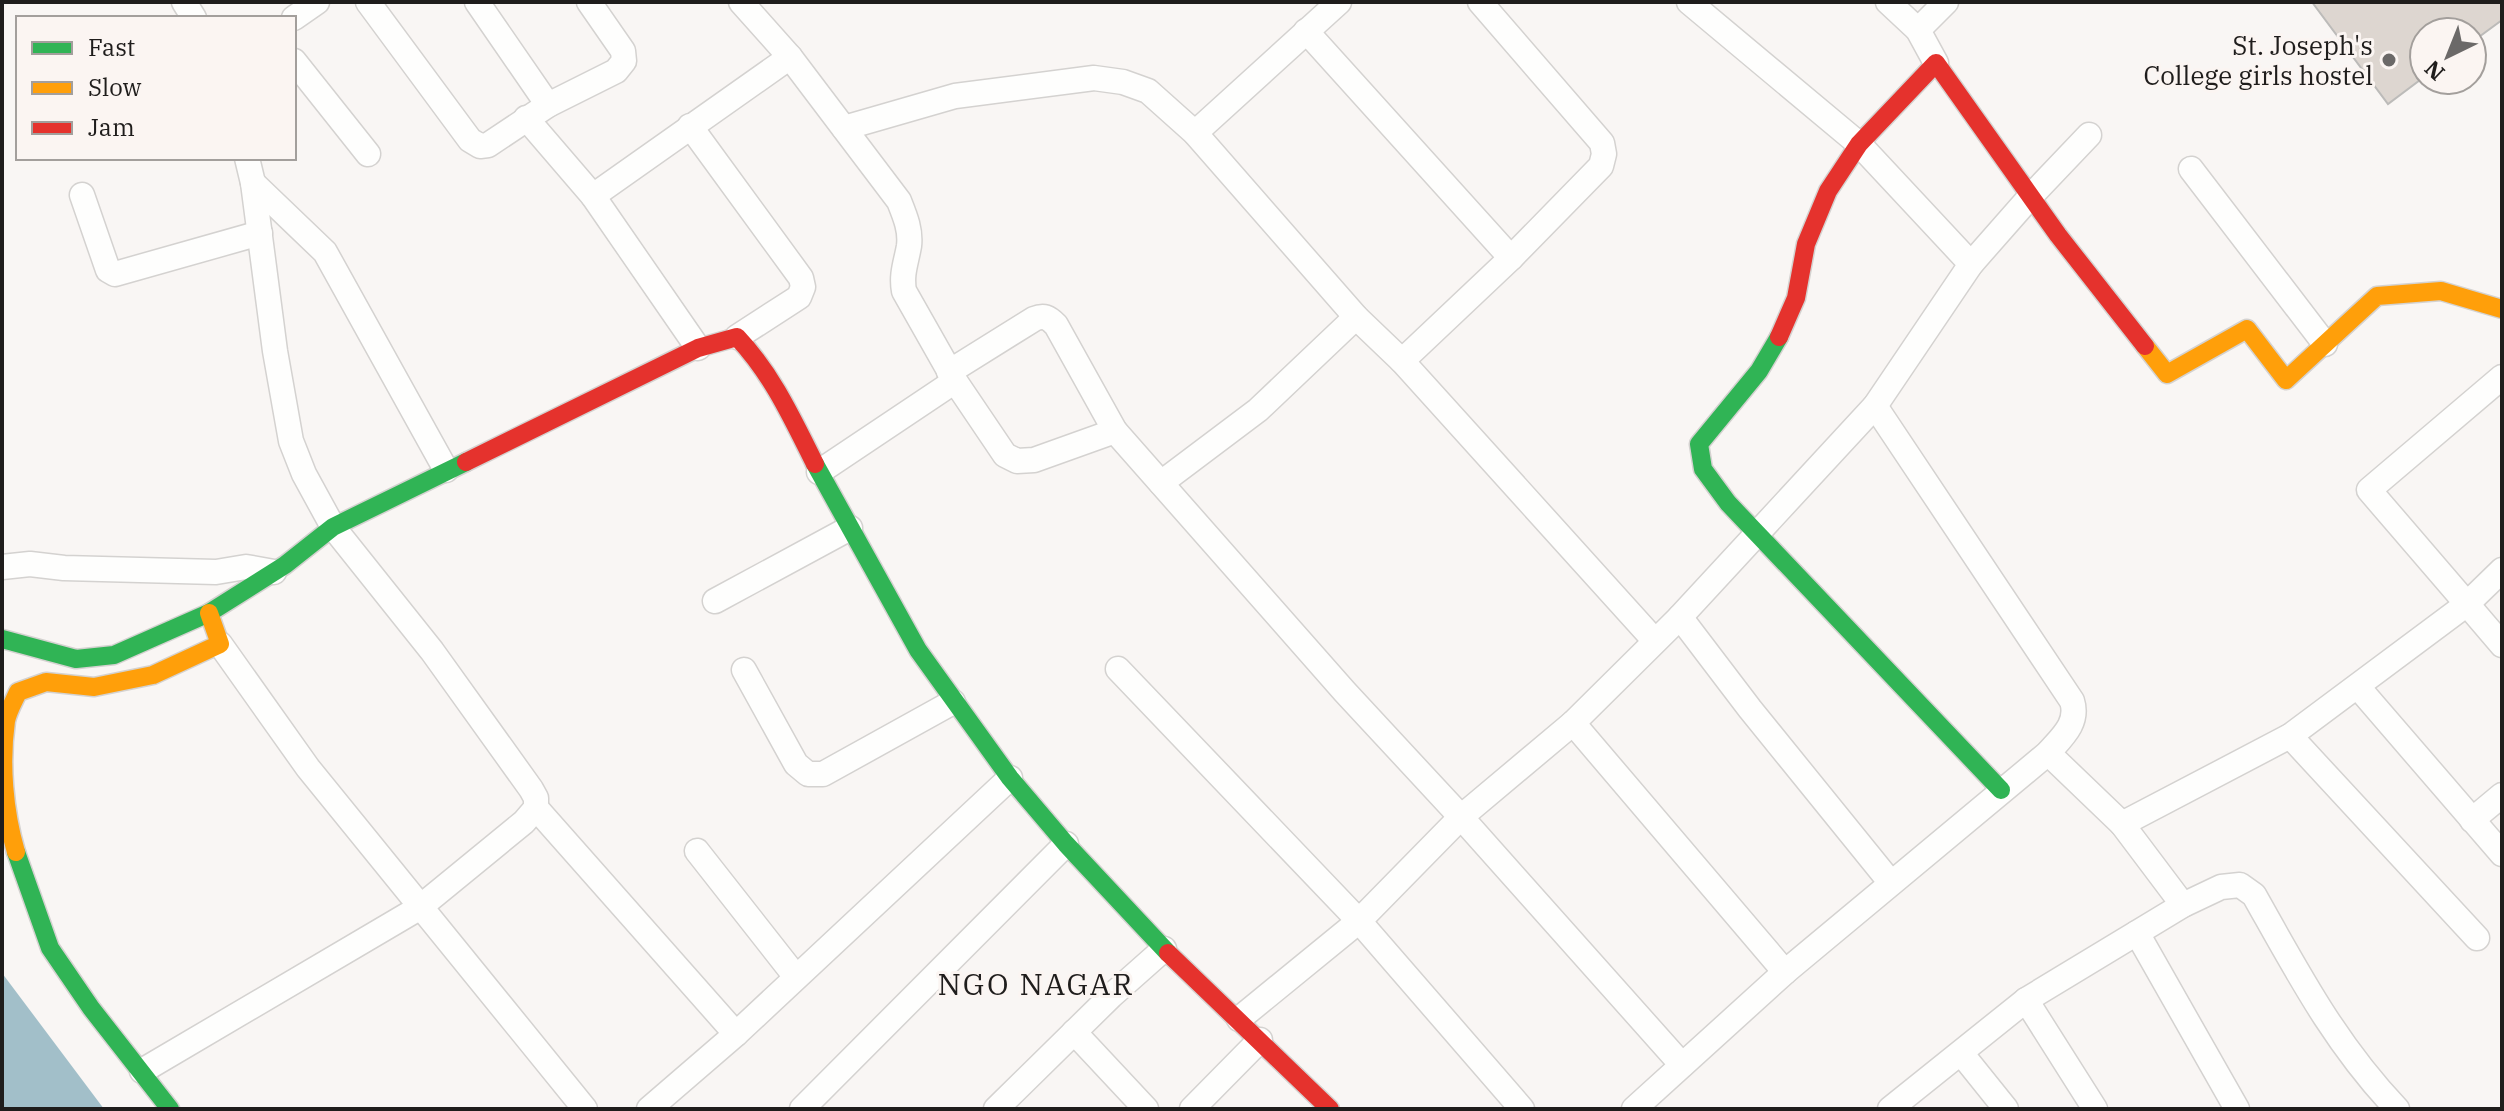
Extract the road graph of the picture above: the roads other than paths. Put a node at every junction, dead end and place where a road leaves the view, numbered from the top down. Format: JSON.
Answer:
{"nodes":[{"id":1,"x":317,"y":2,"type":"edge"},
{"id":2,"x":368,"y":2,"type":"edge"},
{"id":3,"x":477,"y":2,"type":"edge"},
{"id":4,"x":589,"y":2,"type":"edge"},
{"id":5,"x":741,"y":2,"type":"edge"},
{"id":6,"x":1339,"y":2,"type":"edge"},
{"id":7,"x":1480,"y":2,"type":"edge"},
{"id":8,"x":1689,"y":2,"type":"edge"},
{"id":9,"x":1888,"y":2,"type":"edge"},
{"id":10,"x":1946,"y":2,"type":"edge"},
{"id":11,"x":296,"y":17,"type":"edge"},
{"id":12,"x":1918,"y":30,"type":"junction"},
{"id":13,"x":1306,"y":31,"type":"junction"},
{"id":14,"x":790,"y":57,"type":"junction"},
{"id":15,"x":1936,"y":63,"type":"junction"},
{"id":16,"x":296,"y":64,"type":"edge"},
{"id":17,"x":548,"y":105,"type":"junction"},
{"id":18,"x":526,"y":118,"type":"junction"},
{"id":19,"x":690,"y":126,"type":"junction"},
{"id":20,"x":844,"y":128,"type":"junction"},
{"id":21,"x":1195,"y":133,"type":"junction"},
{"id":22,"x":2089,"y":135,"type":"dead end"},
{"id":23,"x":1859,"y":144,"type":"junction"},
{"id":24,"x":368,"y":154,"type":"dead end"},
{"id":25,"x":247,"y":160,"type":"edge"},
{"id":26,"x":2191,"y":169,"type":"dead end"},
{"id":27,"x":253,"y":183,"type":"junction"},
{"id":28,"x":82,"y":195,"type":"dead end"},
{"id":29,"x":593,"y":196,"type":"junction"},
{"id":30,"x":2030,"y":197,"type":"junction"},
{"id":31,"x":260,"y":233,"type":"junction"},
{"id":32,"x":1511,"y":258,"type":"junction"},
{"id":33,"x":1971,"y":264,"type":"junction"},
{"id":34,"x":2502,"y":309,"type":"edge"},
{"id":35,"x":1356,"y":317,"type":"junction"},
{"id":36,"x":737,"y":337,"type":"junction"},
{"id":37,"x":2325,"y":344,"type":"junction"},
{"id":38,"x":698,"y":348,"type":"junction"},
{"id":39,"x":1402,"y":361,"type":"junction"},
{"id":40,"x":952,"y":376,"type":"junction"},
{"id":41,"x":2502,"y":377,"type":"edge"},
{"id":42,"x":1875,"y":406,"type":"junction"},
{"id":43,"x":1115,"y":431,"type":"junction"},
{"id":44,"x":446,"y":470,"type":"junction"},
{"id":45,"x":819,"y":472,"type":"junction"},
{"id":46,"x":1161,"y":483,"type":"junction"},
{"id":47,"x":333,"y":527,"type":"junction"},
{"id":48,"x":850,"y":528,"type":"junction"},
{"id":49,"x":1758,"y":534,"type":"junction"},
{"id":50,"x":2,"y":567,"type":"edge"},
{"id":51,"x":2502,"y":570,"type":"edge"},
{"id":52,"x":274,"y":572,"type":"junction"},
{"id":53,"x":715,"y":601,"type":"dead end"},
{"id":54,"x":2467,"y":604,"type":"junction"},
{"id":55,"x":209,"y":613,"type":"junction"},
{"id":56,"x":1680,"y":617,"type":"junction"},
{"id":57,"x":2,"y":639,"type":"edge"},
{"id":58,"x":1655,"y":641,"type":"junction"},
{"id":59,"x":220,"y":644,"type":"junction"},
{"id":60,"x":2502,"y":645,"type":"edge"},
{"id":61,"x":1118,"y":669,"type":"dead end"},
{"id":62,"x":744,"y":670,"type":"dead end"},
{"id":63,"x":2358,"y":687,"type":"junction"},
{"id":64,"x":953,"y":702,"type":"junction"},
{"id":65,"x":1573,"y":723,"type":"junction"},
{"id":66,"x":2290,"y":736,"type":"junction"},
{"id":67,"x":2048,"y":753,"type":"junction"},
{"id":68,"x":1010,"y":778,"type":"junction"},
{"id":69,"x":2001,"y":790,"type":"junction"},
{"id":70,"x":2502,"y":795,"type":"edge"},
{"id":71,"x":536,"y":808,"type":"junction"},
{"id":72,"x":1461,"y":817,"type":"junction"},
{"id":73,"x":2472,"y":820,"type":"junction"},
{"id":74,"x":2122,"y":824,"type":"junction"},
{"id":75,"x":1066,"y":844,"type":"junction"},
{"id":76,"x":697,"y":851,"type":"dead end"},
{"id":77,"x":2502,"y":854,"type":"edge"},
{"id":78,"x":1891,"y":883,"type":"junction"},
{"id":79,"x":2183,"y":905,"type":"junction"},
{"id":80,"x":419,"y":908,"type":"junction"},
{"id":81,"x":1359,"y":921,"type":"junction"},
{"id":82,"x":2137,"y":933,"type":"junction"},
{"id":83,"x":2477,"y":938,"type":"dead end"},
{"id":84,"x":1164,"y":949,"type":"junction"},
{"id":85,"x":1785,"y":972,"type":"junction"},
{"id":86,"x":796,"y":977,"type":"junction"},
{"id":87,"x":2026,"y":1000,"type":"junction"},
{"id":88,"x":1239,"y":1019,"type":"junction"},
{"id":89,"x":1074,"y":1032,"type":"junction"},
{"id":90,"x":736,"y":1034,"type":"junction"},
{"id":91,"x":1260,"y":1040,"type":"junction"},
{"id":92,"x":1961,"y":1053,"type":"junction"},
{"id":93,"x":1682,"y":1065,"type":"junction"},
{"id":94,"x":142,"y":1071,"type":"junction"},
{"id":95,"x":170,"y":1109,"type":"edge"},
{"id":96,"x":585,"y":1109,"type":"edge"},
{"id":97,"x":649,"y":1109,"type":"edge"},
{"id":98,"x":802,"y":1109,"type":"edge"},
{"id":99,"x":996,"y":1109,"type":"edge"},
{"id":100,"x":1146,"y":1109,"type":"edge"},
{"id":101,"x":1192,"y":1109,"type":"edge"},
{"id":102,"x":1330,"y":1109,"type":"edge"},
{"id":103,"x":1522,"y":1109,"type":"edge"},
{"id":104,"x":1634,"y":1109,"type":"edge"},
{"id":105,"x":1890,"y":1109,"type":"edge"},
{"id":106,"x":2006,"y":1109,"type":"edge"},
{"id":107,"x":2095,"y":1109,"type":"edge"},
{"id":108,"x":2237,"y":1109,"type":"edge"},
{"id":109,"x":2397,"y":1109,"type":"edge"}],
"edges":[{"from":1,"to":11,"type":"street"},
{"from":2,"to":18,"type":"street"},
{"from":3,"to":17,"type":"street"},
{"from":4,"to":17,"type":"street"},
{"from":5,"to":14,"type":"street"},
{"from":6,"to":13,"type":"street"},
{"from":7,"to":32,"type":"street"},
{"from":8,"to":23,"type":"street"},
{"from":9,"to":12,"type":"street"},
{"from":10,"to":12,"type":"street"},
{"from":12,"to":15,"type":"street"},
{"from":13,"to":21,"type":"street"},
{"from":13,"to":32,"type":"street"},
{"from":14,"to":19,"type":"street"},
{"from":14,"to":20,"type":"street"},
{"from":15,"to":23,"type":"street"},
{"from":15,"to":30,"type":"street"},
{"from":16,"to":24,"type":"street"},
{"from":17,"to":18,"type":"street"},
{"from":18,"to":29,"type":"street"},
{"from":19,"to":29,"type":"street"},
{"from":19,"to":36,"type":"street"},
{"from":20,"to":21,"type":"street"},
{"from":20,"to":40,"type":"street"},
{"from":21,"to":35,"type":"street"},
{"from":22,"to":30,"type":"street"},
{"from":23,"to":33,"type":"street"},
{"from":23,"to":49,"type":"street"},
{"from":25,"to":27,"type":"street"},
{"from":26,"to":37,"type":"street"},
{"from":27,"to":31,"type":"street"},
{"from":27,"to":44,"type":"street"},
{"from":28,"to":31,"type":"street"},
{"from":29,"to":38,"type":"street"},
{"from":30,"to":33,"type":"street"},
{"from":30,"to":37,"type":"street"},
{"from":31,"to":47,"type":"street"},
{"from":32,"to":39,"type":"street"},
{"from":33,"to":42,"type":"street"},
{"from":34,"to":37,"type":"street"},
{"from":35,"to":39,"type":"street"},
{"from":35,"to":46,"type":"street"},
{"from":36,"to":38,"type":"street"},
{"from":36,"to":45,"type":"street"},
{"from":38,"to":44,"type":"street"},
{"from":39,"to":58,"type":"street"},
{"from":40,"to":43,"type":"street"},
{"from":40,"to":43,"type":"street"},
{"from":40,"to":45,"type":"street"},
{"from":41,"to":54,"type":"street"},
{"from":42,"to":49,"type":"street"},
{"from":42,"to":67,"type":"street"},
{"from":43,"to":46,"type":"street"},
{"from":44,"to":47,"type":"street"},
{"from":45,"to":48,"type":"street"},
{"from":46,"to":72,"type":"street"},
{"from":47,"to":52,"type":"street"},
{"from":47,"to":71,"type":"street"},
{"from":48,"to":53,"type":"street"},
{"from":48,"to":64,"type":"street"},
{"from":49,"to":56,"type":"street"},
{"from":49,"to":69,"type":"street"},
{"from":50,"to":52,"type":"street"},
{"from":51,"to":54,"type":"street"},
{"from":52,"to":55,"type":"street"},
{"from":54,"to":60,"type":"street"},
{"from":54,"to":63,"type":"street"},
{"from":55,"to":57,"type":"street"},
{"from":55,"to":59,"type":"street"},
{"from":56,"to":58,"type":"street"},
{"from":56,"to":78,"type":"street"},
{"from":58,"to":65,"type":"street"},
{"from":59,"to":80,"type":"street"},
{"from":59,"to":94,"type":"street"},
{"from":61,"to":81,"type":"street"},
{"from":62,"to":64,"type":"street"},
{"from":63,"to":66,"type":"street"},
{"from":63,"to":73,"type":"street"},
{"from":64,"to":68,"type":"street"},
{"from":65,"to":72,"type":"street"},
{"from":65,"to":85,"type":"street"},
{"from":66,"to":74,"type":"street"},
{"from":66,"to":83,"type":"street"},
{"from":67,"to":69,"type":"street"},
{"from":67,"to":74,"type":"street"},
{"from":68,"to":75,"type":"street"},
{"from":68,"to":86,"type":"street"},
{"from":69,"to":78,"type":"street"},
{"from":70,"to":73,"type":"street"},
{"from":71,"to":80,"type":"street"},
{"from":71,"to":90,"type":"street"},
{"from":72,"to":81,"type":"street"},
{"from":72,"to":93,"type":"street"},
{"from":73,"to":77,"type":"street"},
{"from":74,"to":79,"type":"street"},
{"from":75,"to":84,"type":"street"},
{"from":75,"to":98,"type":"street"},
{"from":76,"to":86,"type":"street"},
{"from":78,"to":85,"type":"street"},
{"from":79,"to":82,"type":"street"},
{"from":79,"to":109,"type":"street"},
{"from":80,"to":94,"type":"street"},
{"from":80,"to":96,"type":"street"},
{"from":81,"to":88,"type":"street"},
{"from":81,"to":103,"type":"street"},
{"from":82,"to":87,"type":"street"},
{"from":82,"to":108,"type":"street"},
{"from":84,"to":88,"type":"street"},
{"from":84,"to":89,"type":"street"},
{"from":85,"to":93,"type":"street"},
{"from":86,"to":90,"type":"street"},
{"from":87,"to":92,"type":"street"},
{"from":87,"to":107,"type":"street"},
{"from":88,"to":91,"type":"street"},
{"from":89,"to":99,"type":"street"},
{"from":89,"to":100,"type":"street"},
{"from":90,"to":97,"type":"street"},
{"from":91,"to":101,"type":"street"},
{"from":91,"to":102,"type":"street"},
{"from":92,"to":105,"type":"street"},
{"from":92,"to":106,"type":"street"},
{"from":93,"to":104,"type":"street"},
{"from":94,"to":95,"type":"street"}]}
